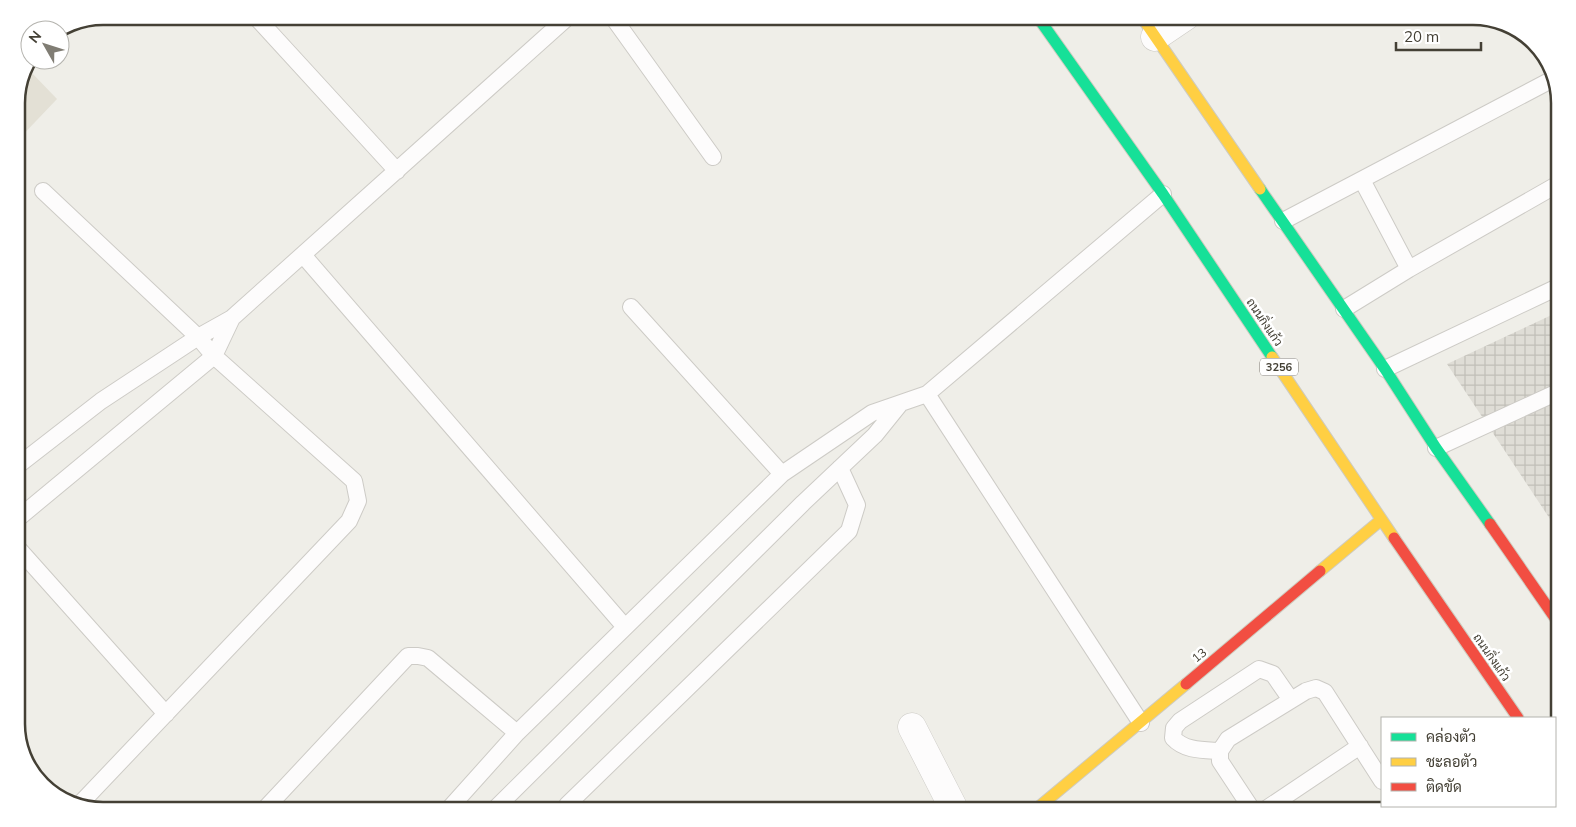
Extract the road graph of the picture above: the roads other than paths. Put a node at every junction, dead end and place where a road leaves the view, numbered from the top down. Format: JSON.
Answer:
{"nodes":[{"id":1,"x":263,"y":25,"type":"edge"},
{"id":2,"x":559,"y":25,"type":"edge"},
{"id":3,"x":618,"y":25,"type":"edge"},
{"id":4,"x":1044,"y":25,"type":"edge"},
{"id":5,"x":1148,"y":26,"type":"edge"},
{"id":6,"x":1548,"y":82,"type":"edge"},
{"id":7,"x":713,"y":157,"type":"dead end"},
{"id":8,"x":397,"y":171,"type":"junction"},
{"id":9,"x":1362,"y":180,"type":"junction"},
{"id":10,"x":1551,"y":188,"type":"edge"},
{"id":11,"x":43,"y":191,"type":"dead end"},
{"id":12,"x":1163,"y":194,"type":"junction"},
{"id":13,"x":1283,"y":221,"type":"junction"},
{"id":14,"x":303,"y":255,"type":"junction"},
{"id":15,"x":1409,"y":270,"type":"junction"},
{"id":16,"x":1551,"y":290,"type":"edge"},
{"id":17,"x":631,"y":307,"type":"dead end"},
{"id":18,"x":1344,"y":309,"type":"junction"},
{"id":19,"x":232,"y":318,"type":"junction"},
{"id":20,"x":198,"y":337,"type":"junction"},
{"id":21,"x":214,"y":356,"type":"junction"},
{"id":22,"x":1385,"y":368,"type":"junction"},
{"id":23,"x":927,"y":394,"type":"junction"},
{"id":24,"x":1551,"y":395,"type":"edge"},
{"id":25,"x":900,"y":404,"type":"junction"},
{"id":26,"x":1436,"y":448,"type":"junction"},
{"id":27,"x":25,"y":460,"type":"edge"},
{"id":28,"x":840,"y":468,"type":"junction"},
{"id":29,"x":782,"y":474,"type":"junction"},
{"id":30,"x":25,"y":513,"type":"edge"},
{"id":31,"x":1381,"y":520,"type":"junction"},
{"id":32,"x":25,"y":556,"type":"edge"},
{"id":33,"x":1551,"y":612,"type":"edge"},
{"id":34,"x":625,"y":627,"type":"junction"},
{"id":35,"x":1291,"y":700,"type":"junction"},
{"id":36,"x":166,"y":714,"type":"junction"},
{"id":37,"x":1517,"y":717,"type":"edge"},
{"id":38,"x":1140,"y":723,"type":"junction"},
{"id":39,"x":912,"y":727,"type":"dead end"},
{"id":40,"x":517,"y":734,"type":"junction"},
{"id":41,"x":1360,"y":746,"type":"junction"},
{"id":42,"x":1220,"y":752,"type":"junction"},
{"id":43,"x":1381,"y":779,"type":"edge"},
{"id":44,"x":84,"y":800,"type":"edge"},
{"id":45,"x":271,"y":802,"type":"edge"},
{"id":46,"x":455,"y":802,"type":"edge"},
{"id":47,"x":502,"y":802,"type":"edge"},
{"id":48,"x":571,"y":802,"type":"edge"},
{"id":49,"x":950,"y":802,"type":"edge"},
{"id":50,"x":1045,"y":802,"type":"edge"},
{"id":51,"x":1247,"y":802,"type":"edge"},
{"id":52,"x":1276,"y":802,"type":"edge"}],
"edges":[{"from":1,"to":8,"type":"lane"},
{"from":2,"to":8,"type":"lane"},
{"from":3,"to":7,"type":"lane"},
{"from":4,"to":12,"type":"main road","name":"ถนนกิ่งแก้ว","number":"3256"},
{"from":5,"to":13,"type":"main road"},
{"from":6,"to":9,"type":"lane"},
{"from":8,"to":14,"type":"lane"},
{"from":9,"to":13,"type":"lane"},
{"from":9,"to":15,"type":"lane"},
{"from":10,"to":15,"type":"lane"},
{"from":11,"to":20,"type":"lane"},
{"from":12,"to":23,"type":"lane"},
{"from":12,"to":31,"type":"main road","name":"ถนนกิ่งแก้ว","number":"3256"},
{"from":13,"to":18,"type":"main road"},
{"from":14,"to":19,"type":"lane"},
{"from":14,"to":34,"type":"lane"},
{"from":15,"to":18,"type":"lane"},
{"from":16,"to":22,"type":"lane"},
{"from":17,"to":29,"type":"lane"},
{"from":18,"to":22,"type":"main road"},
{"from":19,"to":20,"type":"lane"},
{"from":19,"to":21,"type":"lane"},
{"from":20,"to":21,"type":"lane"},
{"from":20,"to":27,"type":"lane"},
{"from":21,"to":30,"type":"lane"},
{"from":21,"to":36,"type":"lane"},
{"from":22,"to":26,"type":"main road"},
{"from":23,"to":25,"type":"lane"},
{"from":23,"to":38,"type":"lane"},
{"from":24,"to":26,"type":"lane"},
{"from":25,"to":28,"type":"lane"},
{"from":25,"to":29,"type":"lane"},
{"from":26,"to":33,"type":"main road"},
{"from":28,"to":47,"type":"lane"},
{"from":28,"to":48,"type":"lane"},
{"from":29,"to":34,"type":"lane"},
{"from":31,"to":37,"type":"main road","name":"ถนนกิ่งแก้ว","number":"3256"},
{"from":31,"to":38,"type":"main road","name":"13"},
{"from":32,"to":36,"type":"lane"},
{"from":34,"to":40,"type":"lane"},
{"from":35,"to":41,"type":"lane"},
{"from":35,"to":42,"type":"lane"},
{"from":35,"to":42,"type":"lane"},
{"from":36,"to":44,"type":"lane"},
{"from":38,"to":50,"type":"main road","name":"13"},
{"from":39,"to":49,"type":"street"},
{"from":40,"to":45,"type":"lane"},
{"from":40,"to":46,"type":"lane"},
{"from":41,"to":43,"type":"lane"},
{"from":41,"to":52,"type":"lane"},
{"from":42,"to":51,"type":"lane"}]}
